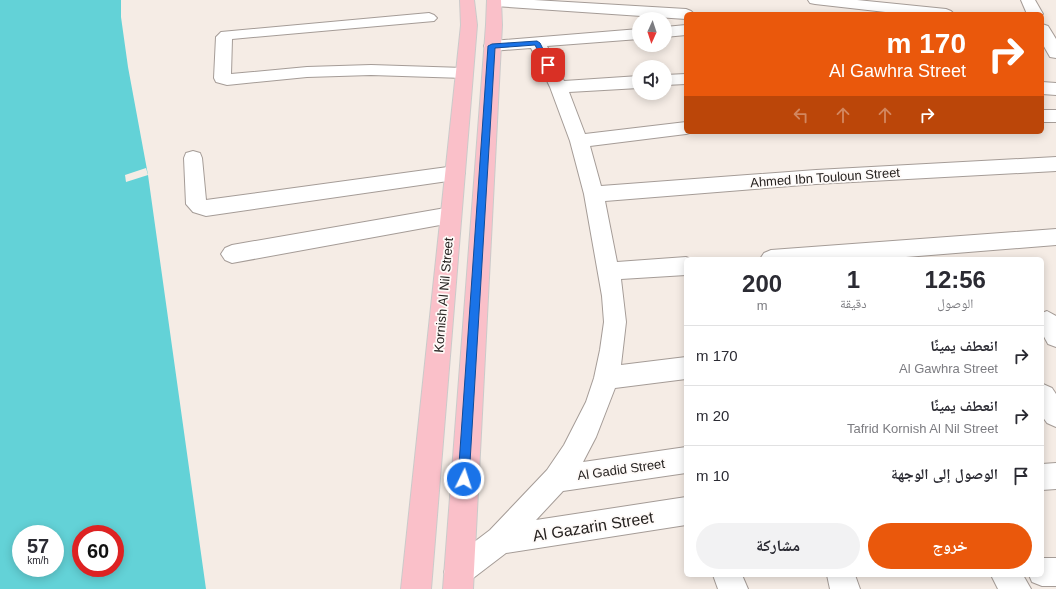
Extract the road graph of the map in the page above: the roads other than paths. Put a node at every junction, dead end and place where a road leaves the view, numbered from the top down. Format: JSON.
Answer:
{"nodes":[{"id":1,"x":467,"y":0,"type":"edge"},
{"id":2,"x":815,"y":0,"type":"edge"},
{"id":3,"x":1028,"y":0,"type":"edge"},
{"id":4,"x":494,"y":1,"type":"edge"},
{"id":5,"x":927,"y":12,"type":"edge"},
{"id":6,"x":1034,"y":12,"type":"edge"},
{"id":7,"x":684,"y":14,"type":"edge"},
{"id":8,"x":429,"y":18,"type":"dead end"},
{"id":9,"x":1044,"y":24,"type":"edge"},
{"id":10,"x":1056,"y":26,"type":"edge"},
{"id":11,"x":684,"y":30,"type":"edge"},
{"id":12,"x":672,"y":31,"type":"edge"},
{"id":13,"x":1044,"y":32,"type":"edge"},
{"id":14,"x":632,"y":35,"type":"edge"},
{"id":15,"x":537,"y":43,"type":"junction"},
{"id":16,"x":492,"y":46,"type":"junction"},
{"id":17,"x":1056,"y":53,"type":"edge"},
{"id":18,"x":1044,"y":61,"type":"edge"},
{"id":19,"x":1056,"y":63,"type":"edge"},
{"id":20,"x":464,"y":73,"type":"junction"},
{"id":21,"x":684,"y":79,"type":"edge"},
{"id":22,"x":672,"y":80,"type":"edge"},
{"id":23,"x":632,"y":82,"type":"edge"},
{"id":24,"x":559,"y":87,"type":"junction"},
{"id":25,"x":1044,"y":88,"type":"edge"},
{"id":26,"x":1056,"y":89,"type":"edge"},
{"id":27,"x":1044,"y":116,"type":"edge"},
{"id":28,"x":1056,"y":116,"type":"edge"},
{"id":29,"x":684,"y":128,"type":"edge"},
{"id":30,"x":579,"y":141,"type":"junction"},
{"id":31,"x":193,"y":158,"type":"dead end"},
{"id":32,"x":1056,"y":164,"type":"edge"},
{"id":33,"x":455,"y":173,"type":"junction"},
{"id":34,"x":594,"y":194,"type":"junction"},
{"id":35,"x":451,"y":215,"type":"junction"},
{"id":36,"x":1056,"y":237,"type":"edge"},
{"id":37,"x":232,"y":254,"type":"dead end"},
{"id":38,"x":797,"y":257,"type":"edge"},
{"id":39,"x":684,"y":266,"type":"edge"},
{"id":40,"x":609,"y":271,"type":"junction"},
{"id":41,"x":684,"y":368,"type":"edge"},
{"id":42,"x":606,"y":378,"type":"junction"},
{"id":43,"x":684,"y":460,"type":"edge"},
{"id":44,"x":1056,"y":476,"type":"edge"},
{"id":45,"x":1044,"y":477,"type":"edge"},
{"id":46,"x":556,"y":479,"type":"junction"},
{"id":47,"x":684,"y":511,"type":"edge"},
{"id":48,"x":500,"y":540,"type":"junction"},
{"id":49,"x":1044,"y":572,"type":"edge"},
{"id":50,"x":1056,"y":572,"type":"edge"},
{"id":51,"x":728,"y":577,"type":"edge"},
{"id":52,"x":842,"y":577,"type":"edge"},
{"id":53,"x":1007,"y":577,"type":"edge"},
{"id":54,"x":458,"y":580,"type":"edge"},
{"id":55,"x":416,"y":589,"type":"edge"},
{"id":56,"x":733,"y":589,"type":"edge"},
{"id":57,"x":845,"y":589,"type":"edge"},
{"id":58,"x":1016,"y":589,"type":"edge"}],
"edges":[{"from":1,"to":20,"type":"main road","name":"Kornish Al Nil Street"},
{"from":2,"to":5,"type":"street"},
{"from":3,"to":6,"type":"street"},
{"from":4,"to":7,"type":"street"},
{"from":4,"to":16,"type":"main road"},
{"from":8,"to":20,"type":"street"},
{"from":9,"to":10,"type":"street"},
{"from":11,"to":12,"type":"street"},
{"from":13,"to":17,"type":"street"},
{"from":14,"to":15,"type":"street"},
{"from":15,"to":16,"type":"street"},
{"from":15,"to":24,"type":"street"},
{"from":16,"to":54,"type":"main road"},
{"from":18,"to":19,"type":"street"},
{"from":20,"to":33,"type":"main road","name":"Kornish Al Nil Street"},
{"from":21,"to":22,"type":"street"},
{"from":23,"to":24,"type":"street"},
{"from":24,"to":30,"type":"street"},
{"from":25,"to":26,"type":"street"},
{"from":27,"to":28,"type":"street"},
{"from":29,"to":30,"type":"street"},
{"from":30,"to":34,"type":"street"},
{"from":31,"to":33,"type":"street"},
{"from":32,"to":34,"type":"street","name":"Ahmed Ibn Touloun Street"},
{"from":33,"to":35,"type":"main road","name":"Kornish Al Nil Street"},
{"from":34,"to":40,"type":"street"},
{"from":35,"to":37,"type":"street"},
{"from":35,"to":55,"type":"main road","name":"Kornish Al Nil Street"},
{"from":36,"to":38,"type":"street"},
{"from":39,"to":40,"type":"street"},
{"from":40,"to":42,"type":"street"},
{"from":41,"to":42,"type":"street"},
{"from":42,"to":46,"type":"street"},
{"from":43,"to":46,"type":"street","name":"Al Gadid Street"},
{"from":44,"to":45,"type":"street"},
{"from":46,"to":48,"type":"street"},
{"from":47,"to":48,"type":"street","name":"Al Gazarin Street"},
{"from":48,"to":54,"type":"street"},
{"from":49,"to":50,"type":"street"},
{"from":51,"to":56,"type":"street"},
{"from":52,"to":57,"type":"street"},
{"from":53,"to":58,"type":"street"}]}
